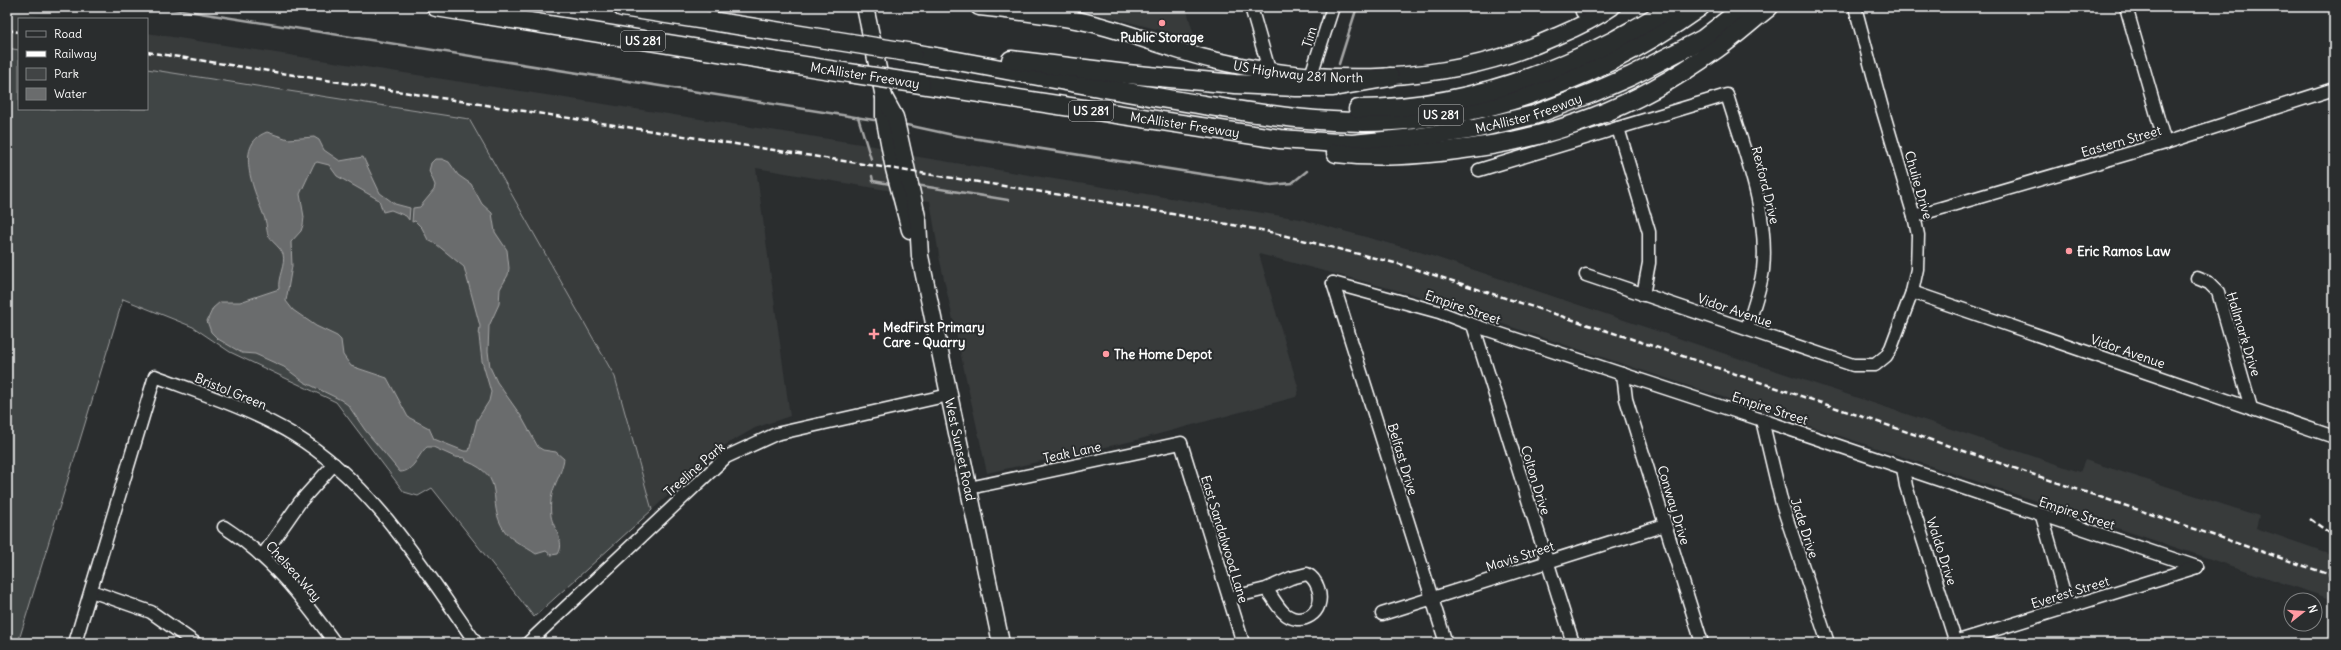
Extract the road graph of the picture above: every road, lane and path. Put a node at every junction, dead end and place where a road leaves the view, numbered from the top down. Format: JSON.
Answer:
{"nodes":[{"id":1,"x":436,"y":7,"type":"edge"},
{"id":2,"x":622,"y":7,"type":"edge"},
{"id":3,"x":865,"y":7,"type":"edge"},
{"id":4,"x":979,"y":7,"type":"edge"},
{"id":5,"x":1251,"y":7,"type":"edge"},
{"id":6,"x":1333,"y":7,"type":"edge"},
{"id":7,"x":1612,"y":7,"type":"edge"},
{"id":8,"x":1670,"y":7,"type":"edge"},
{"id":9,"x":1700,"y":7,"type":"edge"},
{"id":10,"x":1744,"y":7,"type":"edge"},
{"id":11,"x":1769,"y":7,"type":"edge"},
{"id":12,"x":1855,"y":7,"type":"edge"},
{"id":13,"x":2126,"y":7,"type":"edge"},
{"id":14,"x":913,"y":53,"type":"junction"},
{"id":15,"x":1269,"y":70,"type":"junction"},
{"id":16,"x":1311,"y":75,"type":"junction"},
{"id":17,"x":1390,"y":77,"type":"junction"},
{"id":18,"x":2334,"y":89,"type":"edge"},
{"id":19,"x":1158,"y":98,"type":"junction"},
{"id":20,"x":1618,"y":128,"type":"junction"},
{"id":21,"x":1262,"y":137,"type":"junction"},
{"id":22,"x":2165,"y":143,"type":"junction"},
{"id":23,"x":1479,"y":170,"type":"dead end"},
{"id":24,"x":1914,"y":216,"type":"junction"},
{"id":25,"x":1586,"y":274,"type":"dead end"},
{"id":26,"x":2197,"y":278,"type":"dead end"},
{"id":27,"x":1333,"y":283,"type":"joint"},
{"id":28,"x":1912,"y":292,"type":"junction"},
{"id":29,"x":1643,"y":295,"type":"junction"},
{"id":30,"x":1473,"y":326,"type":"junction"},
{"id":31,"x":1747,"y":328,"type":"junction"},
{"id":32,"x":1875,"y":365,"type":"joint"},
{"id":33,"x":1623,"y":374,"type":"junction"},
{"id":34,"x":949,"y":395,"type":"junction"},
{"id":35,"x":2251,"y":408,"type":"junction"},
{"id":36,"x":1762,"y":420,"type":"junction"},
{"id":37,"x":2334,"y":437,"type":"edge"},
{"id":38,"x":1181,"y":443,"type":"joint"},
{"id":39,"x":334,"y":464,"type":"junction"},
{"id":40,"x":1903,"y":468,"type":"junction"},
{"id":41,"x":969,"y":488,"type":"junction"},
{"id":42,"x":2042,"y":516,"type":"junction"},
{"id":43,"x":1665,"y":525,"type":"junction"},
{"id":44,"x":224,"y":527,"type":"dead end"},
{"id":45,"x":262,"y":555,"type":"junction"},
{"id":46,"x":1547,"y":562,"type":"junction"},
{"id":47,"x":2197,"y":567,"type":"joint"},
{"id":48,"x":1266,"y":589,"type":"junction"},
{"id":49,"x":91,"y":591,"type":"junction"},
{"id":50,"x":1229,"y":598,"type":"junction"},
{"id":51,"x":1432,"y":599,"type":"junction"},
{"id":52,"x":2068,"y":607,"type":"junction"},
{"id":53,"x":1382,"y":614,"type":"dead end"},
{"id":54,"x":76,"y":643,"type":"edge"},
{"id":55,"x":195,"y":643,"type":"edge"},
{"id":56,"x":336,"y":643,"type":"edge"},
{"id":57,"x":476,"y":643,"type":"edge"},
{"id":58,"x":528,"y":643,"type":"edge"},
{"id":59,"x":1001,"y":643,"type":"edge"},
{"id":60,"x":1243,"y":643,"type":"edge"},
{"id":61,"x":1446,"y":643,"type":"edge"},
{"id":62,"x":1573,"y":643,"type":"edge"},
{"id":63,"x":1702,"y":643,"type":"edge"},
{"id":64,"x":1828,"y":643,"type":"edge"},
{"id":65,"x":1955,"y":643,"type":"edge"}],
"edges":[{"from":1,"to":21,"type":"highway","name":"McAllister Freeway","number":"US 281","bridge":true},
{"from":2,"to":14,"type":"highway","name":"McAllister Freeway","number":"US 281","bridge":true},
{"from":3,"to":34,"type":"main road","name":"West Sunset Road"},
{"from":4,"to":15,"type":"main road","name":"US Highway 281 North"},
{"from":5,"to":15,"type":"street"},
{"from":6,"to":16,"type":"street","name":"Tim"},
{"from":7,"to":17,"type":"main road","name":"US Highway 281 North"},
{"from":8,"to":19,"type":"highway"},
{"from":9,"to":19,"type":"highway","name":"McAllister Freeway","number":"US 281"},
{"from":10,"to":21,"type":"highway","name":"McAllister Freeway","number":"US 281"},
{"from":11,"to":21,"type":"highway"},
{"from":12,"to":24,"type":"street","name":"Chulie Drive"},
{"from":13,"to":22,"type":"street"},
{"from":14,"to":17,"type":"highway"},
{"from":14,"to":19,"type":"highway","name":"McAllister Freeway","number":"US 281"},
{"from":15,"to":16,"type":"main road","name":"US Highway 281 North"},
{"from":16,"to":17,"type":"main road","name":"US Highway 281 North"},
{"from":18,"to":22,"type":"street","name":"Eastern Street"},
{"from":20,"to":23,"type":"street"},
{"from":20,"to":29,"type":"street"},
{"from":20,"to":31,"type":"street","name":"Rexford Drive"},
{"from":22,"to":24,"type":"street","name":"Eastern Street"},
{"from":24,"to":28,"type":"street","name":"Chulie Drive"},
{"from":25,"to":29,"type":"street","name":"Vidor Avenue"},
{"from":26,"to":35,"type":"street","name":"Hallmark Drive"},
{"from":27,"to":30,"type":"street","name":"Empire Street"},
{"from":27,"to":51,"type":"street","name":"Belfast Drive"},
{"from":28,"to":32,"type":"street","name":"Chulie Drive"},
{"from":28,"to":35,"type":"street","name":"Vidor Avenue"},
{"from":29,"to":31,"type":"street","name":"Vidor Avenue"},
{"from":30,"to":33,"type":"street","name":"Empire Street"},
{"from":30,"to":46,"type":"street","name":"Colton Drive"},
{"from":31,"to":32,"type":"street","name":"Vidor Avenue"},
{"from":33,"to":36,"type":"street","name":"Empire Street"},
{"from":33,"to":43,"type":"street","name":"Conway Drive"},
{"from":34,"to":41,"type":"main road","name":"West Sunset Road"},
{"from":34,"to":58,"type":"street","name":"Treeline Park"},
{"from":35,"to":37,"type":"street","name":"Vidor Avenue"},
{"from":36,"to":40,"type":"street","name":"Empire Street"},
{"from":36,"to":64,"type":"street","name":"Jade Drive"},
{"from":38,"to":41,"type":"street","name":"Teak Lane"},
{"from":38,"to":50,"type":"street","name":"East Sandalwood Lane"},
{"from":39,"to":45,"type":"street"},
{"from":39,"to":49,"type":"street","name":"Bristol Green"},
{"from":39,"to":57,"type":"street","name":"Bristol Green"},
{"from":40,"to":42,"type":"street","name":"Empire Street"},
{"from":40,"to":65,"type":"street","name":"Waldo Drive"},
{"from":41,"to":59,"type":"main road","name":"West Sunset Road"},
{"from":42,"to":47,"type":"street","name":"Empire Street"},
{"from":42,"to":52,"type":"street"},
{"from":43,"to":46,"type":"street","name":"Mavis Street"},
{"from":43,"to":63,"type":"street","name":"Conway Drive"},
{"from":44,"to":45,"type":"street","name":"Chelsea Way"},
{"from":45,"to":56,"type":"street","name":"Chelsea Way"},
{"from":46,"to":51,"type":"street","name":"Mavis Street"},
{"from":46,"to":62,"type":"street","name":"Colton Drive"},
{"from":47,"to":52,"type":"street","name":"Everest Street"},
{"from":48,"to":48,"type":"street"},
{"from":48,"to":50,"type":"street"},
{"from":49,"to":54,"type":"street","name":"Bristol Green"},
{"from":49,"to":55,"type":"street"},
{"from":50,"to":60,"type":"street","name":"East Sandalwood Lane"},
{"from":51,"to":53,"type":"street","name":"Mavis Street"},
{"from":51,"to":61,"type":"street","name":"Belfast Drive"},
{"from":52,"to":65,"type":"street","name":"Everest Street"}]}
